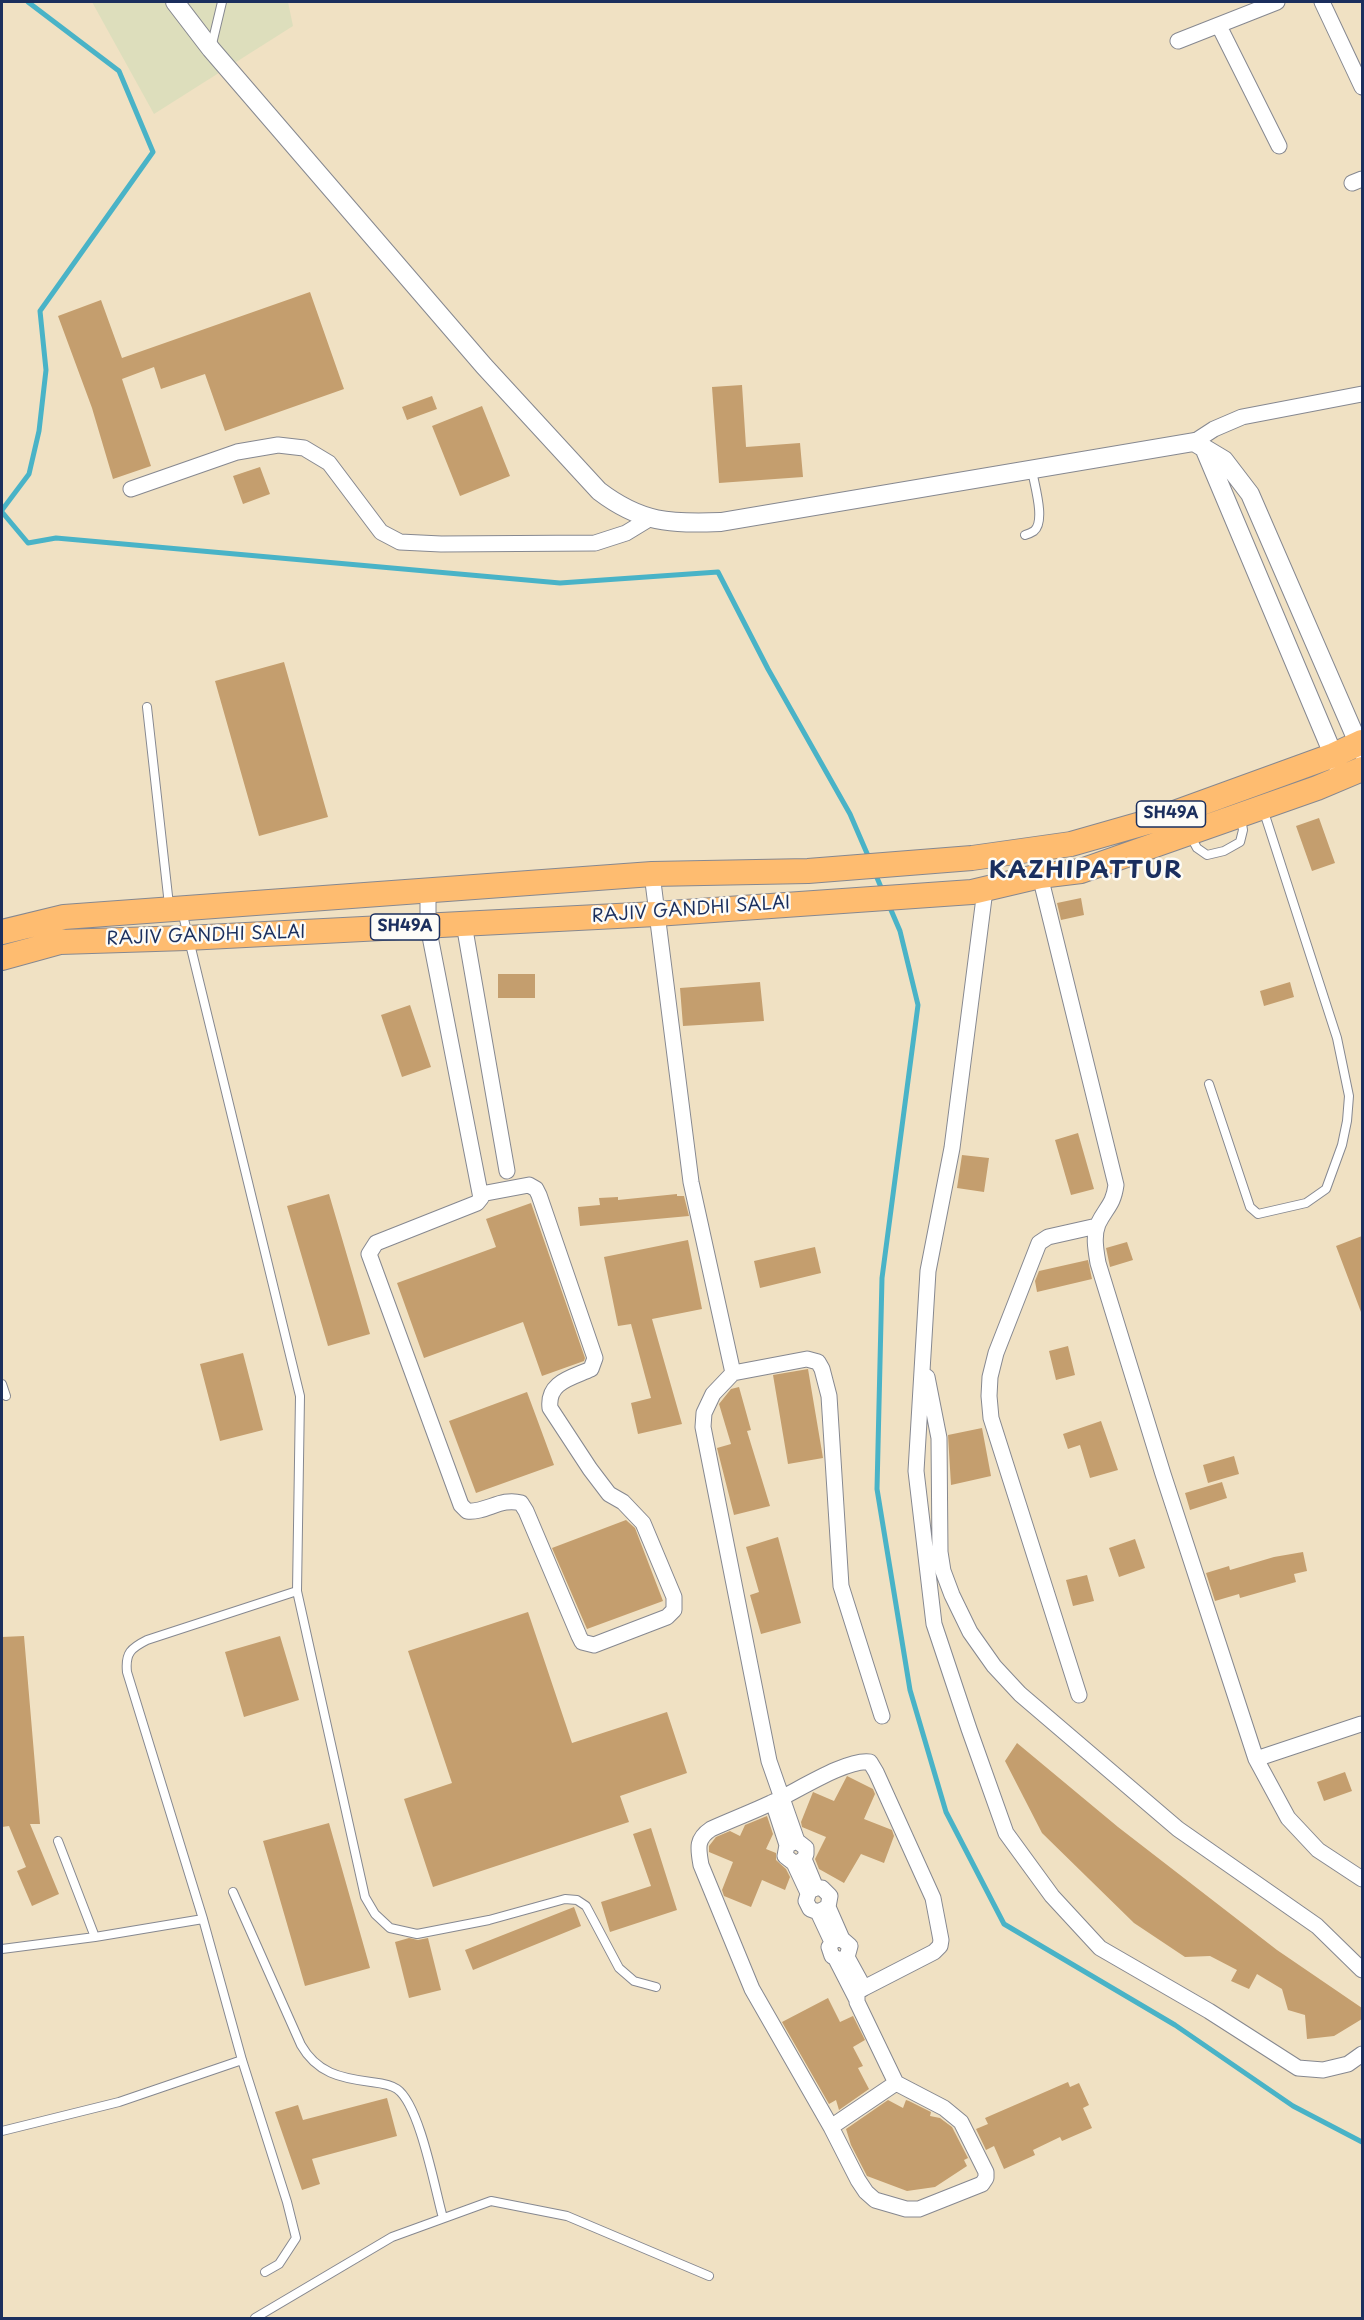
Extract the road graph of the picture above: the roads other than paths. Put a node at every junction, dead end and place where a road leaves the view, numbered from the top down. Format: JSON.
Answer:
{"nodes":[{"id":1,"x":175,"y":2,"type":"edge"},
{"id":2,"x":222,"y":2,"type":"edge"},
{"id":3,"x":1276,"y":2,"type":"edge"},
{"id":4,"x":1322,"y":2,"type":"edge"},
{"id":5,"x":1219,"y":26,"type":"junction"},
{"id":6,"x":1178,"y":41,"type":"dead end"},
{"id":7,"x":211,"y":50,"type":"junction"},
{"id":8,"x":1362,"y":87,"type":"edge"},
{"id":9,"x":1279,"y":146,"type":"dead end"},
{"id":10,"x":1362,"y":394,"type":"edge"},
{"id":11,"x":1200,"y":446,"type":"junction"},
{"id":12,"x":1032,"y":468,"type":"junction"},
{"id":13,"x":131,"y":489,"type":"dead end"},
{"id":14,"x":649,"y":519,"type":"junction"},
{"id":15,"x":1025,"y":535,"type":"dead end"},
{"id":16,"x":147,"y":707,"type":"dead end"},
{"id":17,"x":1361,"y":746,"type":"edge"},
{"id":18,"x":1334,"y":755,"type":"junction"},
{"id":19,"x":1352,"y":773,"type":"edge"},
{"id":20,"x":1263,"y":807,"type":"junction"},
{"id":21,"x":652,"y":874,"type":"junction"},
{"id":22,"x":1040,"y":876,"type":"junction"},
{"id":23,"x":428,"y":891,"type":"junction"},
{"id":24,"x":979,"y":891,"type":"junction"},
{"id":25,"x":176,"y":910,"type":"junction"},
{"id":26,"x":656,"y":914,"type":"junction"},
{"id":27,"x":464,"y":924,"type":"junction"},
{"id":28,"x":428,"y":926,"type":"junction"},
{"id":29,"x":2,"y":932,"type":"edge"},
{"id":30,"x":187,"y":938,"type":"junction"},
{"id":31,"x":2,"y":957,"type":"edge"},
{"id":32,"x":1209,"y":1084,"type":"dead end"},
{"id":33,"x":507,"y":1171,"type":"dead end"},
{"id":34,"x":481,"y":1194,"type":"junction"},
{"id":35,"x":1097,"y":1226,"type":"junction"},
{"id":36,"x":924,"y":1362,"type":"junction"},
{"id":37,"x":733,"y":1373,"type":"junction"},
{"id":38,"x":2,"y":1384,"type":"edge"},
{"id":39,"x":6,"y":1396,"type":"dead end"},
{"id":40,"x":297,"y":1591,"type":"junction"},
{"id":41,"x":1079,"y":1695,"type":"dead end"},
{"id":42,"x":882,"y":1716,"type":"dead end"},
{"id":43,"x":1361,"y":1724,"type":"edge"},
{"id":44,"x":1256,"y":1759,"type":"junction"},
{"id":45,"x":778,"y":1800,"type":"junction"},
{"id":46,"x":58,"y":1841,"type":"dead end"},
{"id":47,"x":1362,"y":1879,"type":"edge"},
{"id":48,"x":233,"y":1892,"type":"dead end"},
{"id":49,"x":203,"y":1919,"type":"junction"},
{"id":50,"x":95,"y":1937,"type":"junction"},
{"id":51,"x":2,"y":1949,"type":"edge"},
{"id":52,"x":1362,"y":1970,"type":"edge"},
{"id":53,"x":656,"y":1987,"type":"dead end"},
{"id":54,"x":860,"y":1993,"type":"junction"},
{"id":55,"x":1362,"y":2054,"type":"edge"},
{"id":56,"x":242,"y":2060,"type":"junction"},
{"id":57,"x":896,"y":2083,"type":"junction"},
{"id":58,"x":831,"y":2127,"type":"junction"},
{"id":59,"x":2,"y":2131,"type":"edge"},
{"id":60,"x":443,"y":2218,"type":"junction"},
{"id":61,"x":265,"y":2272,"type":"dead end"},
{"id":62,"x":709,"y":2276,"type":"dead end"},
{"id":63,"x":255,"y":2319,"type":"edge"}],
"edges":[{"from":1,"to":7,"type":"street"},
{"from":2,"to":7,"type":"lane"},
{"from":3,"to":5,"type":"street"},
{"from":4,"to":8,"type":"street"},
{"from":5,"to":6,"type":"street"},
{"from":5,"to":9,"type":"street"},
{"from":7,"to":14,"type":"street"},
{"from":10,"to":11,"type":"street"},
{"from":11,"to":12,"type":"street"},
{"from":11,"to":17,"type":"street"},
{"from":11,"to":18,"type":"street"},
{"from":12,"to":14,"type":"street"},
{"from":12,"to":15,"type":"lane"},
{"from":13,"to":14,"type":"street"},
{"from":16,"to":25,"type":"lane"},
{"from":17,"to":18,"type":"main road","name":"RAJIV GANDHI SALAI","number":"SH49A"},
{"from":18,"to":19,"type":"street"},
{"from":18,"to":21,"type":"main road","name":"RAJIV GANDHI SALAI","number":"SH49A"},
{"from":19,"to":20,"type":"main road","name":"RAJIV GANDHI SALAI","number":"SH49A"},
{"from":20,"to":22,"type":"main road","name":"RAJIV GANDHI SALAI","number":"SH49A"},
{"from":20,"to":32,"type":"lane"},
{"from":21,"to":23,"type":"main road","name":"RAJIV GANDHI SALAI","number":"SH49A"},
{"from":21,"to":26,"type":"street"},
{"from":22,"to":24,"type":"main road","name":"RAJIV GANDHI SALAI","number":"SH49A"},
{"from":22,"to":35,"type":"street"},
{"from":23,"to":25,"type":"main road","name":"RAJIV GANDHI SALAI","number":"SH49A"},
{"from":23,"to":28,"type":"street"},
{"from":24,"to":26,"type":"main road","name":"RAJIV GANDHI SALAI","number":"SH49A"},
{"from":24,"to":36,"type":"street"},
{"from":25,"to":29,"type":"main road","name":"RAJIV GANDHI SALAI","number":"SH49A"},
{"from":25,"to":30,"type":"lane"},
{"from":26,"to":27,"type":"main road","name":"RAJIV GANDHI SALAI","number":"SH49A"},
{"from":26,"to":37,"type":"street"},
{"from":27,"to":28,"type":"main road","name":"RAJIV GANDHI SALAI","number":"SH49A"},
{"from":27,"to":33,"type":"street"},
{"from":28,"to":30,"type":"main road","name":"RAJIV GANDHI SALAI","number":"SH49A"},
{"from":28,"to":34,"type":"street"},
{"from":30,"to":31,"type":"main road","name":"RAJIV GANDHI SALAI","number":"SH49A"},
{"from":30,"to":40,"type":"lane"},
{"from":34,"to":34,"type":"street"},
{"from":35,"to":41,"type":"street"},
{"from":35,"to":44,"type":"street"},
{"from":36,"to":52,"type":"street"},
{"from":36,"to":55,"type":"street"},
{"from":37,"to":42,"type":"street"},
{"from":37,"to":45,"type":"street"},
{"from":38,"to":39,"type":"lane"},
{"from":40,"to":49,"type":"lane"},
{"from":40,"to":53,"type":"lane"},
{"from":43,"to":44,"type":"street"},
{"from":44,"to":47,"type":"street"},
{"from":45,"to":54,"type":"street"},
{"from":45,"to":54,"type":"street"},
{"from":45,"to":58,"type":"street"},
{"from":46,"to":50,"type":"lane"},
{"from":48,"to":60,"type":"lane"},
{"from":49,"to":50,"type":"lane"},
{"from":49,"to":56,"type":"lane"},
{"from":50,"to":51,"type":"lane"},
{"from":54,"to":57,"type":"street"},
{"from":56,"to":59,"type":"lane"},
{"from":56,"to":61,"type":"lane"},
{"from":57,"to":58,"type":"street"},
{"from":57,"to":58,"type":"street"},
{"from":60,"to":62,"type":"lane"},
{"from":60,"to":63,"type":"lane"}]}
